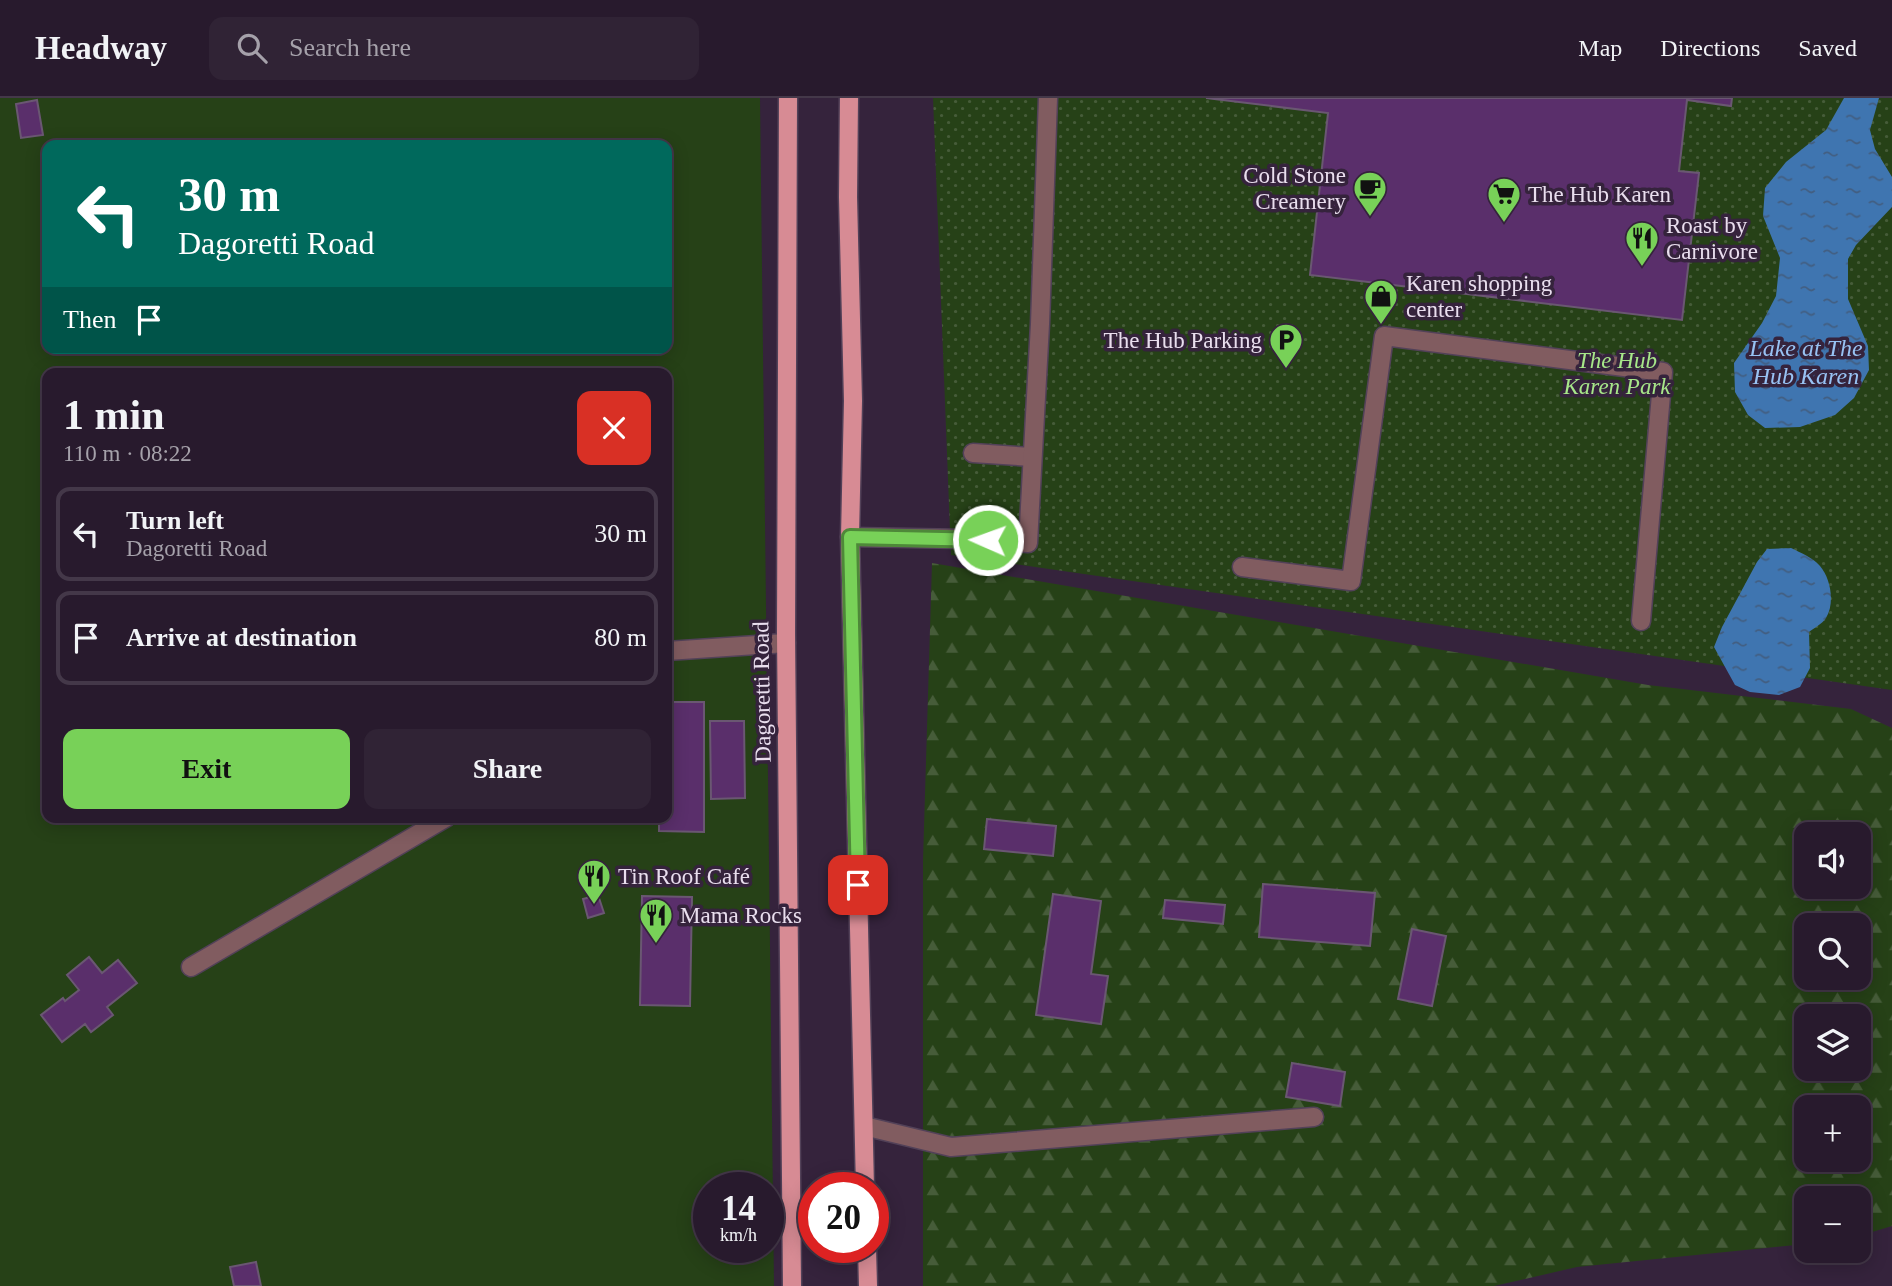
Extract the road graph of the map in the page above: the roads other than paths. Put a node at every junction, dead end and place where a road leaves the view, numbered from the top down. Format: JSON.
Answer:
{"nodes":[{"id":1,"x":788,"y":98,"type":"edge"},
{"id":2,"x":849,"y":98,"type":"edge"},
{"id":3,"x":1048,"y":98,"type":"edge"},
{"id":4,"x":973,"y":453,"type":"dead end"},
{"id":5,"x":1032,"y":457,"type":"junction"},
{"id":6,"x":850,"y":537,"type":"junction"},
{"id":7,"x":1242,"y":567,"type":"dead end"},
{"id":8,"x":1641,"y":621,"type":"dead end"},
{"id":9,"x":786,"y":643,"type":"junction"},
{"id":10,"x":672,"y":651,"type":"edge"},
{"id":11,"x":437,"y":823,"type":"edge"},
{"id":12,"x":191,"y":967,"type":"dead end"},
{"id":13,"x":1314,"y":1117,"type":"dead end"},
{"id":14,"x":864,"y":1126,"type":"junction"},
{"id":15,"x":865,"y":1172,"type":"edge"},
{"id":16,"x":867,"y":1263,"type":"edge"},
{"id":17,"x":792,"y":1286,"type":"edge"},
{"id":18,"x":868,"y":1286,"type":"edge"}],
"edges":[{"from":1,"to":9,"type":"main road","name":"Dagoretti Road"},
{"from":2,"to":6,"type":"main road"},
{"from":3,"to":5,"type":"street"},
{"from":4,"to":5,"type":"street"},
{"from":5,"to":6,"type":"street"},
{"from":6,"to":14,"type":"main road"},
{"from":7,"to":8,"type":"street"},
{"from":9,"to":10,"type":"street"},
{"from":9,"to":17,"type":"main road","name":"Dagoretti Road"},
{"from":11,"to":12,"type":"street"},
{"from":13,"to":14,"type":"street"},
{"from":14,"to":15,"type":"main road"},
{"from":16,"to":18,"type":"main road"}]}
